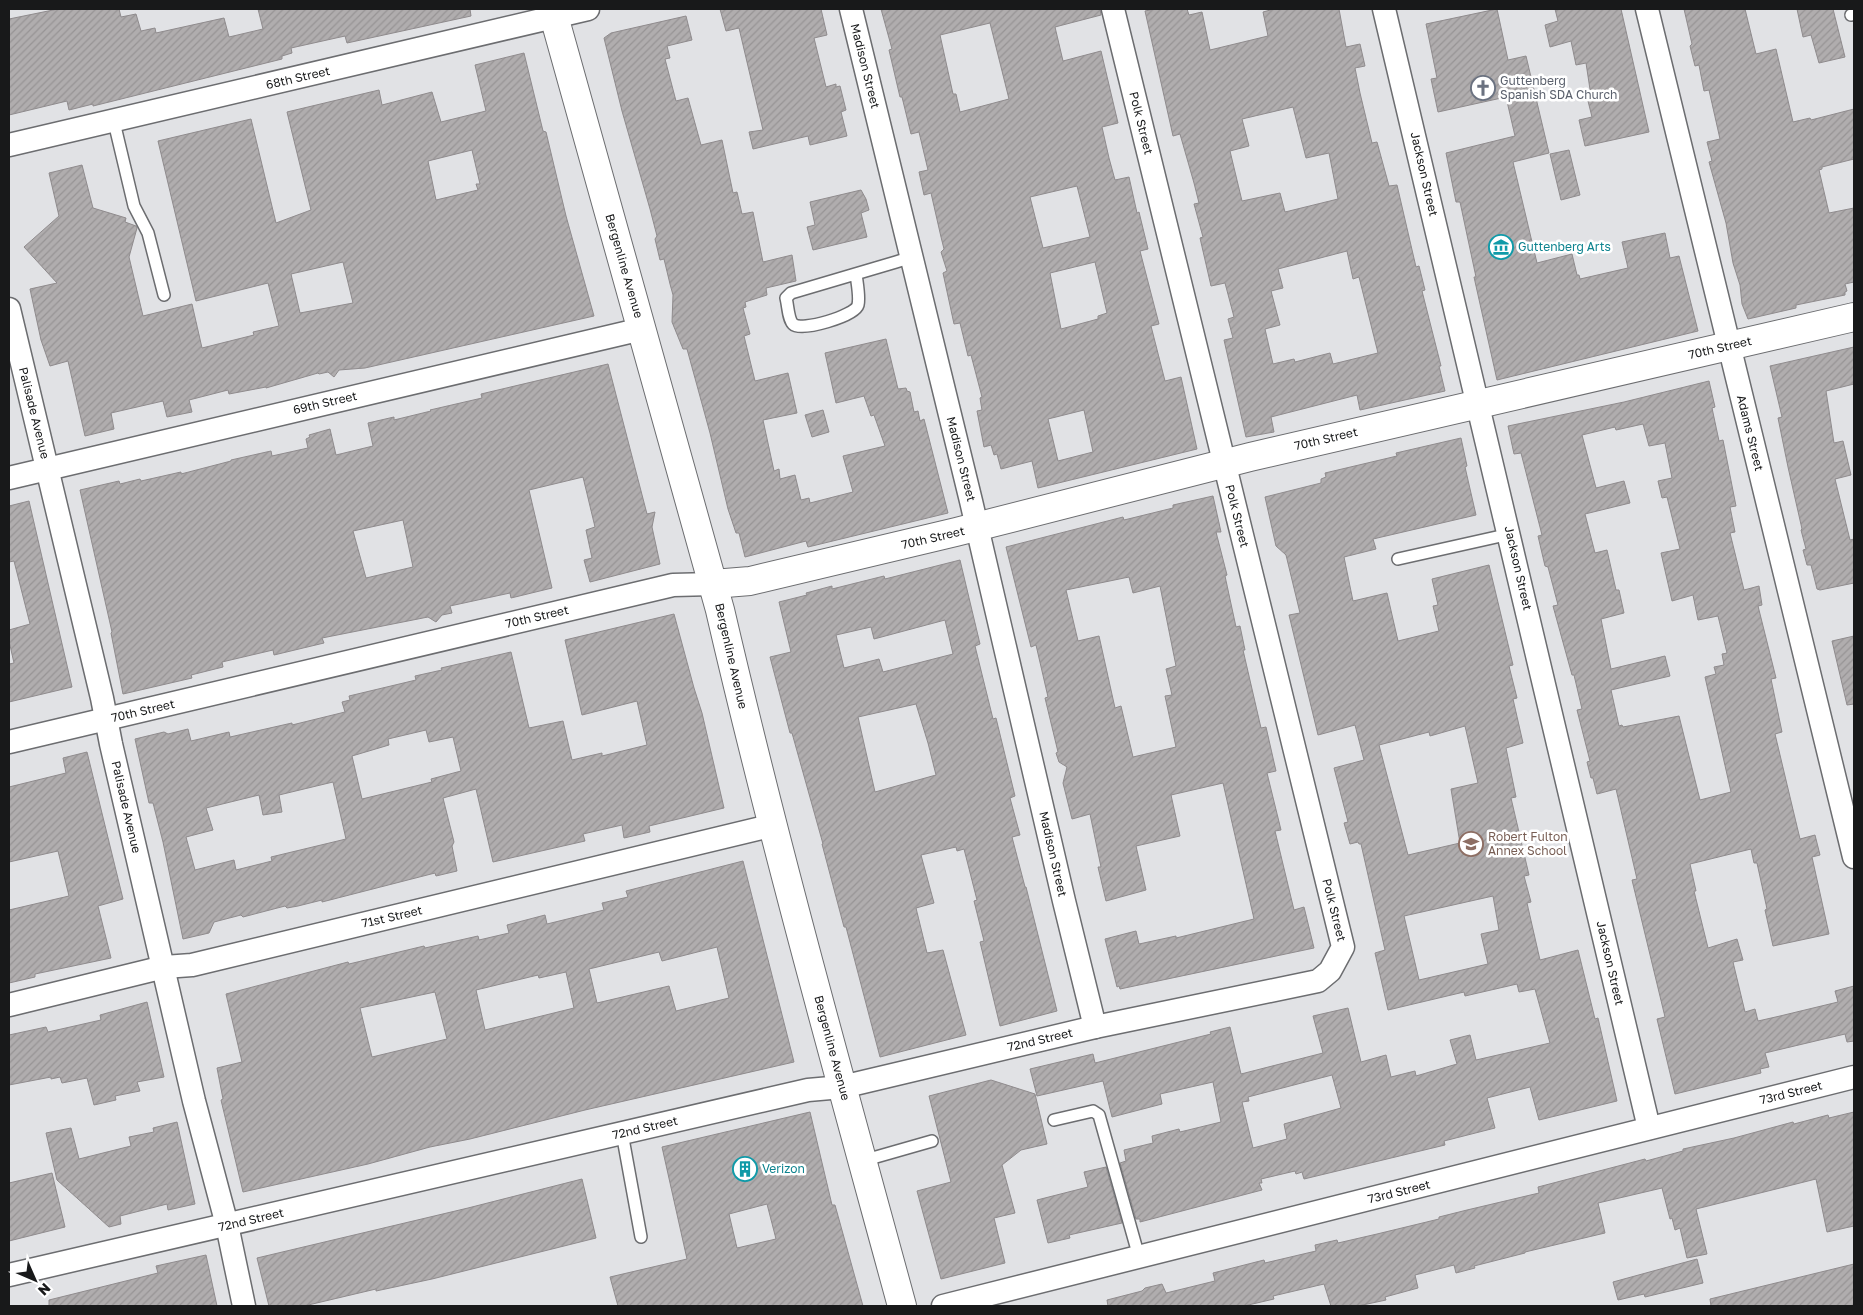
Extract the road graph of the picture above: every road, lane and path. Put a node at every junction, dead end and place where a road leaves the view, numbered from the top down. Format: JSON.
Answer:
{"nodes":[{"id":1,"x":588,"y":9,"type":"edge"},
{"id":2,"x":851,"y":9,"type":"edge"},
{"id":3,"x":1113,"y":9,"type":"edge"},
{"id":4,"x":1384,"y":9,"type":"edge"},
{"id":5,"x":1647,"y":9,"type":"edge"},
{"id":6,"x":553,"y":13,"type":"edge"},
{"id":7,"x":114,"y":122,"type":"junction"},
{"id":8,"x":9,"y":146,"type":"edge"},
{"id":9,"x":912,"y":257,"type":"junction"},
{"id":10,"x":856,"y":274,"type":"junction"},
{"id":11,"x":164,"y":294,"type":"dead end"},
{"id":12,"x":9,"y":308,"type":"edge"},
{"id":13,"x":1854,"y":317,"type":"edge"},
{"id":14,"x":642,"y":329,"type":"junction"},
{"id":15,"x":1729,"y":346,"type":"junction"},
{"id":16,"x":1478,"y":403,"type":"junction"},
{"id":17,"x":1224,"y":464,"type":"junction"},
{"id":18,"x":48,"y":468,"type":"junction"},
{"id":19,"x":9,"y":478,"type":"edge"},
{"id":20,"x":977,"y":527,"type":"junction"},
{"id":21,"x":1510,"y":534,"type":"junction"},
{"id":22,"x":1398,"y":559,"type":"dead end"},
{"id":23,"x":713,"y":584,"type":"junction"},
{"id":24,"x":107,"y":720,"type":"junction"},
{"id":25,"x":9,"y":742,"type":"edge"},
{"id":26,"x":774,"y":825,"type":"junction"},
{"id":27,"x":1854,"y":857,"type":"edge"},
{"id":28,"x":164,"y":967,"type":"junction"},
{"id":29,"x":1282,"y":987,"type":"joint"},
{"id":30,"x":9,"y":1005,"type":"edge"},
{"id":31,"x":1095,"y":1027,"type":"junction"},
{"id":32,"x":1854,"y":1077,"type":"edge"},
{"id":33,"x":842,"y":1087,"type":"junction"},
{"id":34,"x":1054,"y":1120,"type":"dead end"},
{"id":35,"x":1649,"y":1128,"type":"junction"},
{"id":36,"x":622,"y":1133,"type":"junction"},
{"id":37,"x":932,"y":1141,"type":"dead end"},
{"id":38,"x":862,"y":1161,"type":"junction"},
{"id":39,"x":227,"y":1225,"type":"junction"},
{"id":40,"x":641,"y":1237,"type":"dead end"},
{"id":41,"x":1139,"y":1257,"type":"junction"},
{"id":42,"x":9,"y":1275,"type":"edge"},
{"id":43,"x":244,"y":1306,"type":"edge"},
{"id":44,"x":902,"y":1306,"type":"edge"},
{"id":45,"x":943,"y":1306,"type":"edge"}],
"edges":[{"from":1,"to":6,"type":"street","name":"68th Street"},
{"from":2,"to":9,"type":"street","name":"Madison Street"},
{"from":3,"to":17,"type":"street","name":"Polk Street"},
{"from":4,"to":16,"type":"street","name":"Jackson Street"},
{"from":5,"to":15,"type":"street","name":"Adams Street"},
{"from":6,"to":7,"type":"street","name":"68th Street"},
{"from":6,"to":14,"type":"street","name":"Bergenline Avenue"},
{"from":7,"to":8,"type":"street","name":"68th Street"},
{"from":7,"to":11,"type":"lane"},
{"from":9,"to":10,"type":"lane"},
{"from":9,"to":20,"type":"street","name":"Madison Street"},
{"from":10,"to":10,"type":"lane"},
{"from":12,"to":18,"type":"street","name":"Palisade Avenue"},
{"from":13,"to":15,"type":"street","name":"70th Street"},
{"from":14,"to":18,"type":"street","name":"69th Street"},
{"from":14,"to":23,"type":"street","name":"Bergenline Avenue"},
{"from":15,"to":16,"type":"street","name":"70th Street"},
{"from":15,"to":27,"type":"street","name":"Adams Street"},
{"from":16,"to":17,"type":"street","name":"70th Street"},
{"from":16,"to":21,"type":"street","name":"Jackson Street"},
{"from":17,"to":20,"type":"street","name":"70th Street"},
{"from":17,"to":29,"type":"street","name":"Polk Street"},
{"from":18,"to":19,"type":"street","name":"69th Street"},
{"from":18,"to":24,"type":"street","name":"Palisade Avenue"},
{"from":20,"to":23,"type":"street","name":"70th Street"},
{"from":20,"to":31,"type":"street","name":"Madison Street"},
{"from":21,"to":22,"type":"lane"},
{"from":21,"to":35,"type":"street","name":"Jackson Street"},
{"from":23,"to":24,"type":"street","name":"70th Street"},
{"from":23,"to":26,"type":"street","name":"Bergenline Avenue"},
{"from":24,"to":25,"type":"street","name":"70th Street"},
{"from":24,"to":28,"type":"street","name":"Palisade Avenue"},
{"from":26,"to":28,"type":"street","name":"71st Street"},
{"from":26,"to":33,"type":"street","name":"Bergenline Avenue"},
{"from":28,"to":30,"type":"street","name":"71st Street"},
{"from":28,"to":39,"type":"street","name":"Palisade Avenue"},
{"from":29,"to":31,"type":"street","name":"72nd Street"},
{"from":31,"to":33,"type":"street","name":"72nd Street"},
{"from":32,"to":35,"type":"street","name":"73rd Street"},
{"from":33,"to":36,"type":"street","name":"72nd Street"},
{"from":33,"to":38,"type":"street","name":"Bergenline Avenue"},
{"from":34,"to":41,"type":"lane"},
{"from":35,"to":41,"type":"street","name":"73rd Street"},
{"from":36,"to":39,"type":"street","name":"72nd Street"},
{"from":36,"to":40,"type":"lane"},
{"from":37,"to":38,"type":"lane"},
{"from":38,"to":44,"type":"street","name":"Bergenline Avenue"},
{"from":39,"to":42,"type":"street","name":"72nd Street"},
{"from":39,"to":43,"type":"street","name":"Palisade Avenue"},
{"from":41,"to":45,"type":"street","name":"73rd Street"}]}
